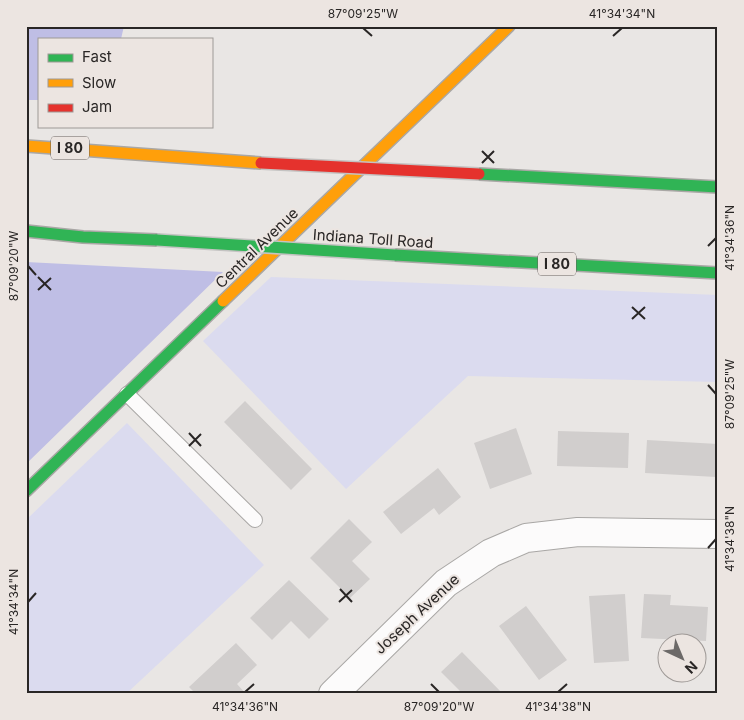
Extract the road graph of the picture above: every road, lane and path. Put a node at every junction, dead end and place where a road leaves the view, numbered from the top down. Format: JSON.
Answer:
{"nodes":[{"id":1,"x":509,"y":26,"type":"edge"},
{"id":2,"x":26,"y":146,"type":"edge"},
{"id":3,"x":718,"y":187,"type":"edge"},
{"id":4,"x":26,"y":231,"type":"edge"},
{"id":5,"x":718,"y":273,"type":"edge"},
{"id":6,"x":127,"y":394,"type":"junction"},
{"id":7,"x":26,"y":492,"type":"edge"},
{"id":8,"x":255,"y":520,"type":"dead end"},
{"id":9,"x":718,"y":534,"type":"edge"},
{"id":10,"x":333,"y":694,"type":"edge"}],
"edges":[{"from":1,"to":6,"type":"main road","name":"Central Avenue"},
{"from":2,"to":3,"type":"main road","number":"I 80","bridge":true},
{"from":4,"to":5,"type":"main road","name":"Indiana Toll Road","number":"I 80","bridge":true},
{"from":6,"to":7,"type":"main road","name":"Central Avenue"},
{"from":6,"to":8,"type":"lane"},
{"from":9,"to":10,"type":"street","name":"Joseph Avenue"}]}
